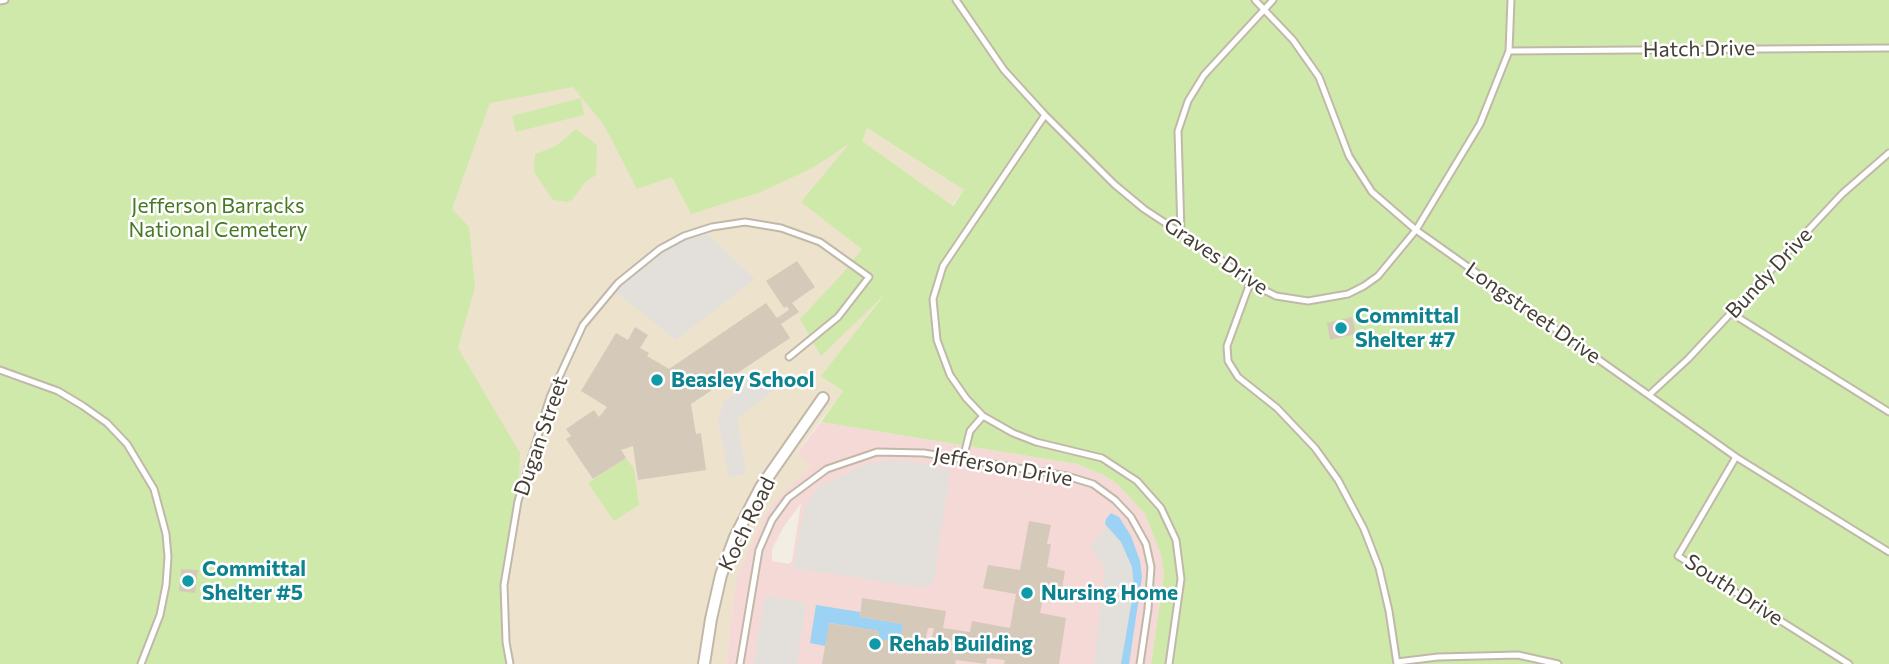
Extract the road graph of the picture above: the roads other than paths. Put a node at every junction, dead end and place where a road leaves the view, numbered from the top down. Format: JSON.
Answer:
{"nodes":[{"id":1,"x":956,"y":0,"type":"edge"},
{"id":2,"x":1255,"y":0,"type":"edge"},
{"id":3,"x":1273,"y":0,"type":"edge"},
{"id":4,"x":1511,"y":0,"type":"edge"},
{"id":5,"x":1264,"y":8,"type":"junction"},
{"id":6,"x":1889,"y":48,"type":"edge"},
{"id":7,"x":1509,"y":51,"type":"junction"},
{"id":8,"x":1045,"y":115,"type":"junction"},
{"id":9,"x":1889,"y":153,"type":"edge"},
{"id":10,"x":1416,"y":230,"type":"junction"},
{"id":11,"x":1181,"y":232,"type":"junction"},
{"id":12,"x":1250,"y":283,"type":"junction"},
{"id":13,"x":1731,"y":313,"type":"junction"},
{"id":14,"x":789,"y":357,"type":"dead end"},
{"id":15,"x":0,"y":370,"type":"edge"},
{"id":16,"x":1649,"y":394,"type":"junction"},
{"id":17,"x":823,"y":398,"type":"dead end"},
{"id":18,"x":1889,"y":412,"type":"edge"},
{"id":19,"x":983,"y":416,"type":"junction"},
{"id":20,"x":1736,"y":457,"type":"junction"},
{"id":21,"x":963,"y":459,"type":"junction"},
{"id":22,"x":1889,"y":552,"type":"edge"},
{"id":23,"x":1397,"y":663,"type":"edge"},
{"id":24,"x":141,"y":664,"type":"edge"},
{"id":25,"x":510,"y":664,"type":"edge"},
{"id":26,"x":704,"y":664,"type":"edge"},
{"id":27,"x":740,"y":664,"type":"edge"},
{"id":28,"x":1140,"y":664,"type":"edge"},
{"id":29,"x":1169,"y":664,"type":"edge"},
{"id":30,"x":1558,"y":664,"type":"edge"},
{"id":31,"x":1849,"y":664,"type":"edge"}],
"edges":[{"from":1,"to":8,"type":"lane","name":"Graves Drive"},
{"from":2,"to":5,"type":"lane","name":"Longstreet Drive"},
{"from":3,"to":5,"type":"lane"},
{"from":4,"to":7,"type":"lane","name":"Graves Drive"},
{"from":5,"to":10,"type":"lane","name":"Longstreet Drive"},
{"from":5,"to":11,"type":"lane"},
{"from":6,"to":7,"type":"lane","name":"Hatch Drive"},
{"from":7,"to":10,"type":"lane","name":"Graves Drive"},
{"from":8,"to":11,"type":"lane","name":"Graves Drive"},
{"from":8,"to":19,"type":"lane"},
{"from":9,"to":13,"type":"lane","name":"Bundy Drive"},
{"from":10,"to":12,"type":"lane","name":"Graves Drive"},
{"from":10,"to":16,"type":"lane","name":"Longstreet Drive"},
{"from":11,"to":12,"type":"lane","name":"Graves Drive"},
{"from":12,"to":23,"type":"lane"},
{"from":13,"to":16,"type":"lane","name":"Bundy Drive"},
{"from":13,"to":18,"type":"lane"},
{"from":14,"to":25,"type":"lane","name":"Dugan Street"},
{"from":15,"to":24,"type":"lane"},
{"from":16,"to":20,"type":"lane","name":"Longstreet Drive"},
{"from":17,"to":26,"type":"street","name":"Koch Road"},
{"from":19,"to":21,"type":"lane"},
{"from":19,"to":29,"type":"lane"},
{"from":20,"to":22,"type":"lane","name":"Longstreet Drive"},
{"from":20,"to":31,"type":"lane","name":"South Drive"},
{"from":21,"to":27,"type":"lane","name":"Jefferson Drive"},
{"from":21,"to":28,"type":"lane","name":"Jefferson Drive"},
{"from":23,"to":30,"type":"lane"}]}
